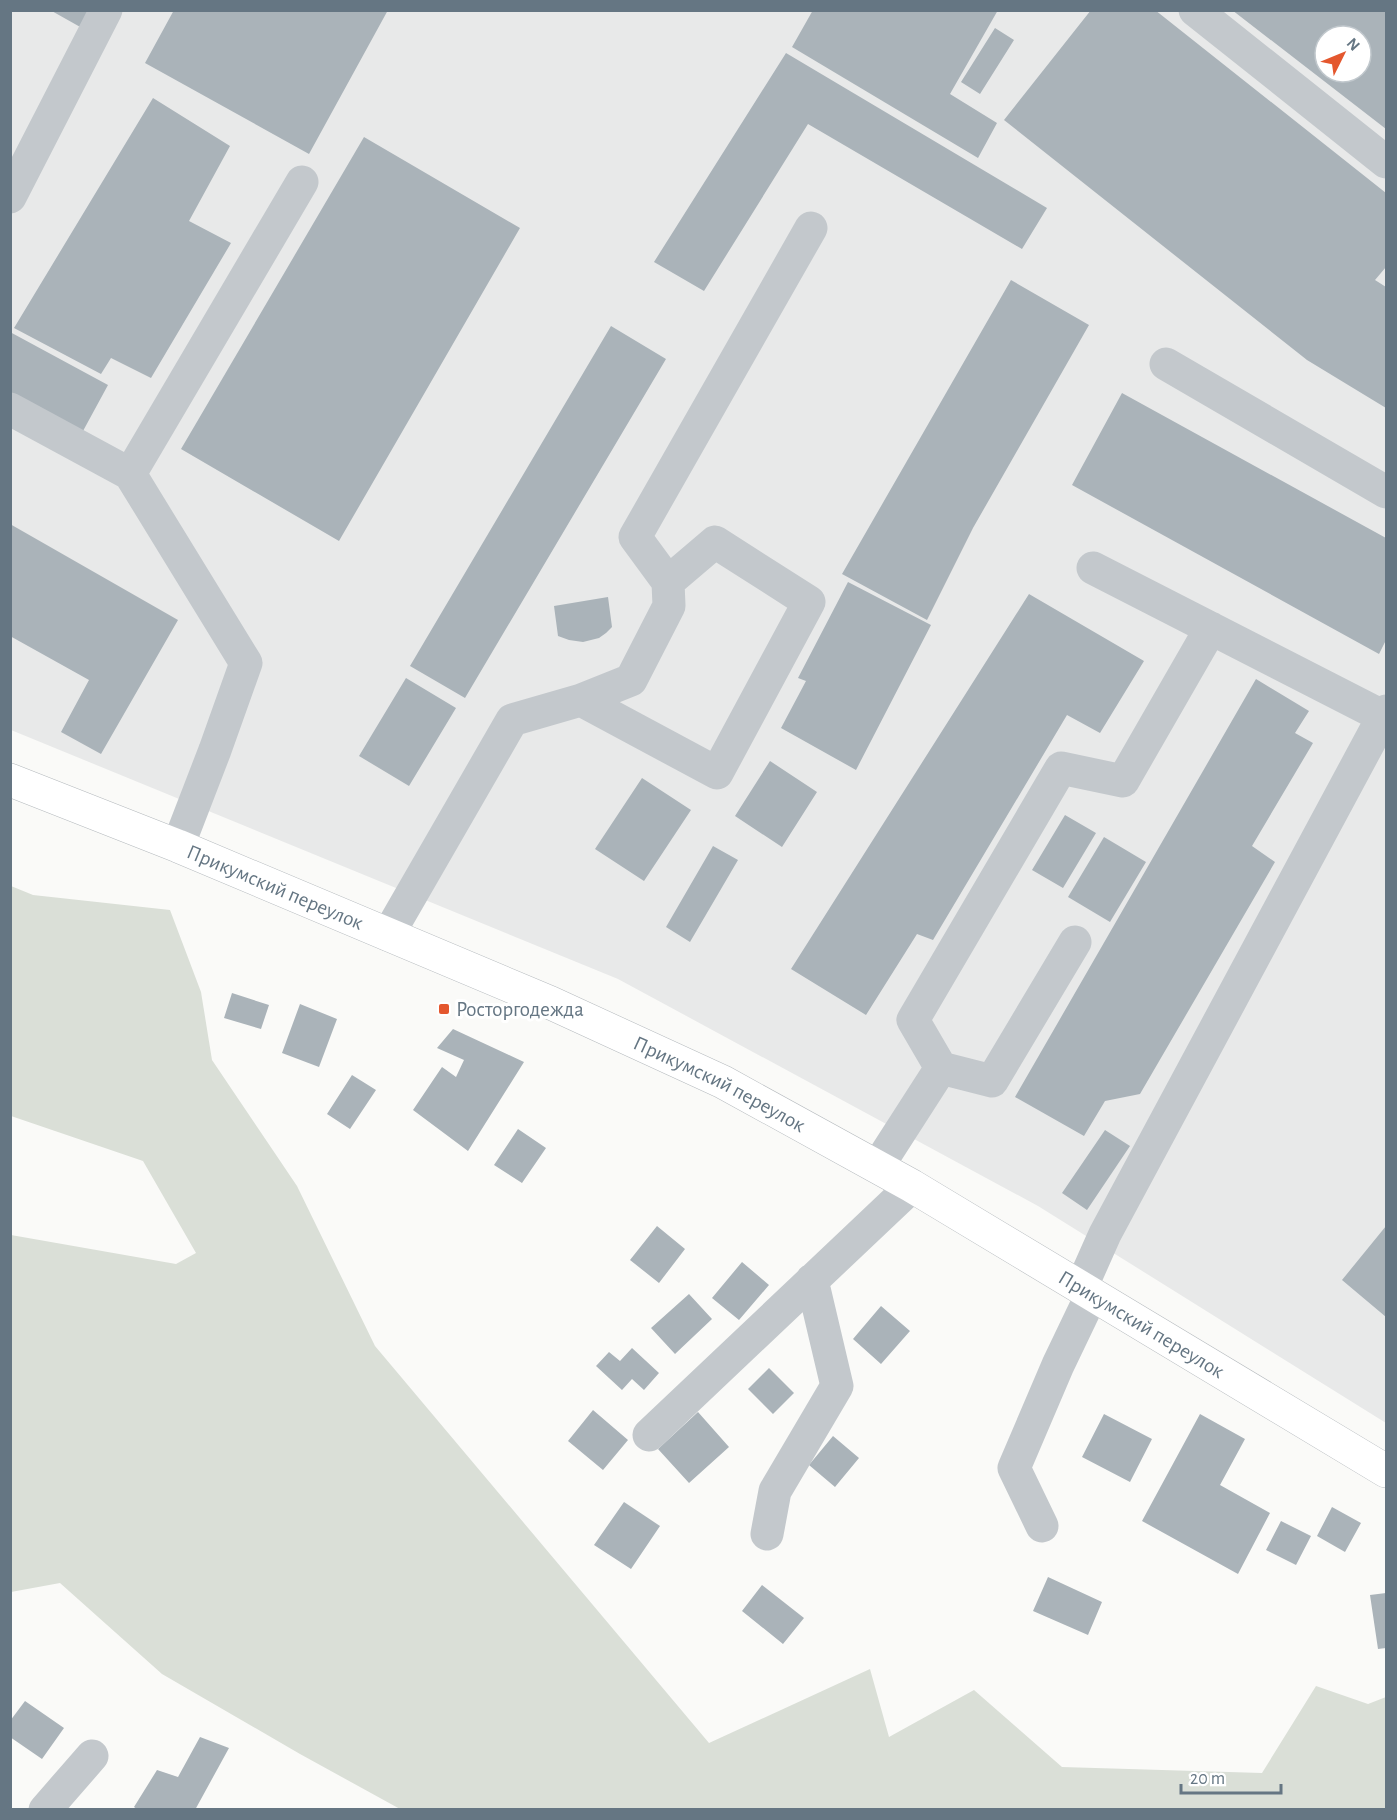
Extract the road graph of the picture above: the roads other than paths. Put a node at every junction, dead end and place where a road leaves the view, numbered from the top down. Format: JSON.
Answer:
{"nodes":[{"id":1,"x":106,"y":10,"type":"edge"},
{"id":2,"x":1195,"y":10,"type":"edge"},
{"id":3,"x":1386,"y":162,"type":"edge"},
{"id":4,"x":302,"y":182,"type":"dead end"},
{"id":5,"x":10,"y":197,"type":"edge"},
{"id":6,"x":810,"y":228,"type":"dead end"},
{"id":7,"x":1166,"y":364,"type":"dead end"},
{"id":8,"x":10,"y":410,"type":"edge"},
{"id":9,"x":130,"y":474,"type":"junction"},
{"id":10,"x":1386,"y":492,"type":"edge"},
{"id":11,"x":1094,"y":568,"type":"dead end"},
{"id":12,"x":669,"y":582,"type":"junction"},
{"id":13,"x":1211,"y":628,"type":"junction"},
{"id":14,"x":581,"y":700,"type":"junction"},
{"id":15,"x":1385,"y":714,"type":"edge"},
{"id":16,"x":10,"y":780,"type":"edge"},
{"id":17,"x":178,"y":846,"type":"junction"},
{"id":18,"x":388,"y":935,"type":"junction"},
{"id":19,"x":1075,"y":942,"type":"dead end"},
{"id":20,"x":940,"y":1068,"type":"junction"},
{"id":21,"x":878,"y":1166,"type":"junction"},
{"id":22,"x":912,"y":1186,"type":"junction"},
{"id":23,"x":812,"y":1280,"type":"junction"},
{"id":24,"x":1086,"y":1291,"type":"junction"},
{"id":25,"x":649,"y":1435,"type":"dead end"},
{"id":26,"x":1386,"y":1471,"type":"edge"},
{"id":27,"x":1042,"y":1526,"type":"dead end"},
{"id":28,"x":767,"y":1534,"type":"dead end"},
{"id":29,"x":92,"y":1756,"type":"dead end"},
{"id":30,"x":45,"y":1809,"type":"edge"}],
"edges":[{"from":1,"to":5,"type":"street"},
{"from":2,"to":3,"type":"street"},
{"from":4,"to":9,"type":"street"},
{"from":6,"to":12,"type":"street"},
{"from":7,"to":10,"type":"street"},
{"from":8,"to":9,"type":"street"},
{"from":9,"to":17,"type":"street"},
{"from":11,"to":13,"type":"street"},
{"from":12,"to":14,"type":"street"},
{"from":12,"to":14,"type":"street"},
{"from":13,"to":15,"type":"street"},
{"from":13,"to":20,"type":"street"},
{"from":14,"to":18,"type":"street"},
{"from":15,"to":24,"type":"street"},
{"from":16,"to":17,"type":"main road","name":"Прикумский переулок"},
{"from":17,"to":18,"type":"main road","name":"Прикумский переулок"},
{"from":18,"to":21,"type":"main road","name":"Прикумский переулок"},
{"from":19,"to":20,"type":"street"},
{"from":20,"to":21,"type":"street"},
{"from":21,"to":22,"type":"main road","name":"Прикумский переулок"},
{"from":22,"to":23,"type":"street"},
{"from":22,"to":24,"type":"main road","name":"Прикумский переулок"},
{"from":23,"to":25,"type":"street"},
{"from":23,"to":28,"type":"street"},
{"from":24,"to":26,"type":"main road","name":"Прикумский переулок"},
{"from":24,"to":27,"type":"street"},
{"from":29,"to":30,"type":"street"}]}
